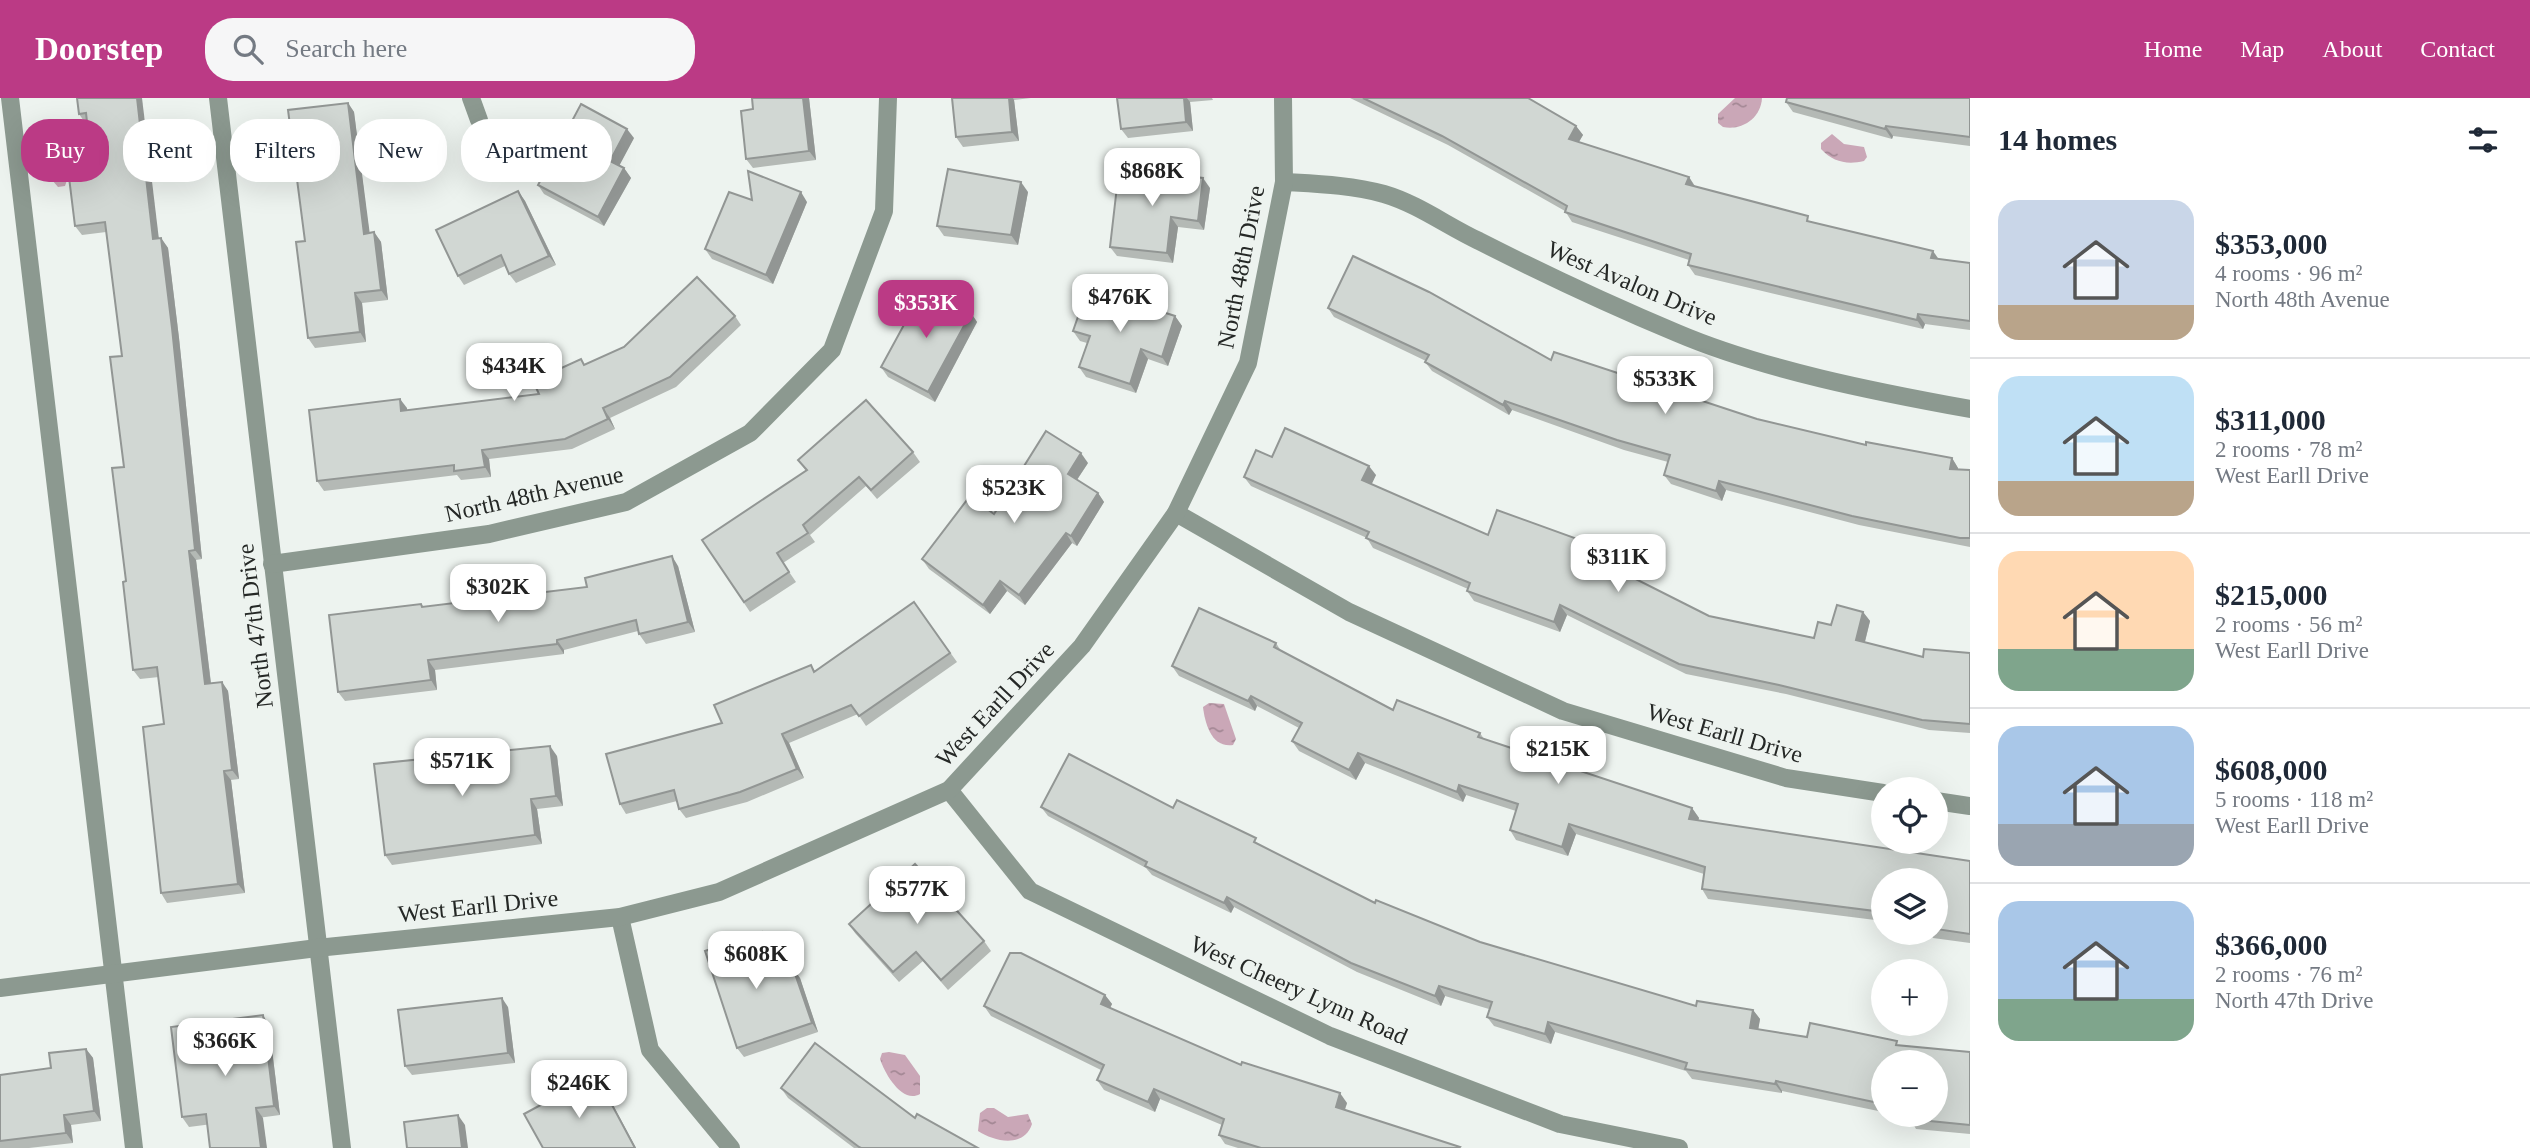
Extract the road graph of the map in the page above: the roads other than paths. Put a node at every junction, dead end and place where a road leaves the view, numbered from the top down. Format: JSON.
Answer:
{"nodes":[{"id":1,"x":10,"y":98,"type":"edge"},
{"id":2,"x":218,"y":98,"type":"edge"},
{"id":3,"x":471,"y":98,"type":"edge"},
{"id":4,"x":888,"y":98,"type":"edge"},
{"id":5,"x":1283,"y":98,"type":"edge"},
{"id":6,"x":479,"y":119,"type":"edge"},
{"id":7,"x":1284,"y":182,"type":"junction"},
{"id":8,"x":1970,"y":409,"type":"edge"},
{"id":9,"x":1175,"y":513,"type":"junction"},
{"id":10,"x":272,"y":564,"type":"junction"},
{"id":11,"x":949,"y":790,"type":"junction"},
{"id":12,"x":1871,"y":791,"type":"edge"},
{"id":13,"x":1948,"y":803,"type":"edge"},
{"id":14,"x":1970,"y":807,"type":"edge"},
{"id":15,"x":620,"y":917,"type":"junction"},
{"id":16,"x":317,"y":948,"type":"junction"},
{"id":17,"x":112,"y":975,"type":"junction"},
{"id":18,"x":0,"y":988,"type":"edge"},
{"id":19,"x":134,"y":1148,"type":"edge"},
{"id":20,"x":342,"y":1148,"type":"edge"},
{"id":21,"x":732,"y":1148,"type":"edge"},
{"id":22,"x":1679,"y":1148,"type":"edge"}],
"edges":[{"from":1,"to":17,"type":"street"},
{"from":2,"to":10,"type":"street","name":"North 47th Drive"},
{"from":3,"to":6,"type":"street"},
{"from":4,"to":10,"type":"street","name":"North 48th Avenue"},
{"from":5,"to":7,"type":"street","name":"North 48th Drive"},
{"from":7,"to":8,"type":"street","name":"West Avalon Drive"},
{"from":7,"to":9,"type":"street","name":"North 48th Drive"},
{"from":9,"to":11,"type":"street","name":"West Earll Drive"},
{"from":9,"to":12,"type":"street","name":"West Earll Drive"},
{"from":10,"to":16,"type":"street","name":"North 47th Drive"},
{"from":11,"to":15,"type":"street","name":"West Earll Drive"},
{"from":11,"to":22,"type":"street","name":"West Cheery Lynn Road"},
{"from":13,"to":14,"type":"street"},
{"from":15,"to":16,"type":"street","name":"West Earll Drive"},
{"from":15,"to":21,"type":"street"},
{"from":16,"to":17,"type":"street","name":"West Earll Drive"},
{"from":16,"to":20,"type":"street","name":"North 47th Drive"},
{"from":17,"to":18,"type":"street","name":"West Earll Drive"},
{"from":17,"to":19,"type":"street"}]}
